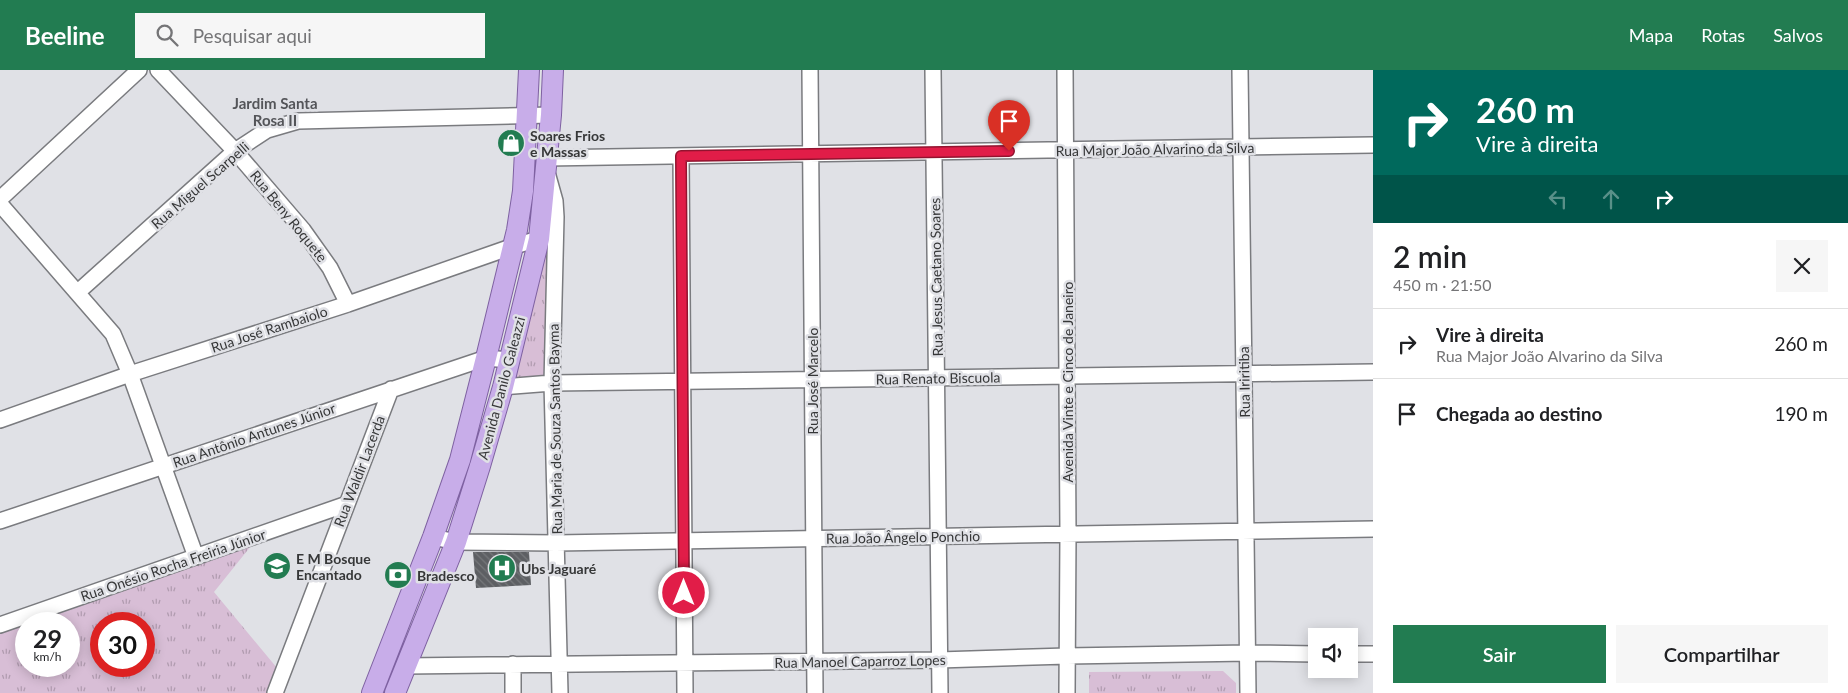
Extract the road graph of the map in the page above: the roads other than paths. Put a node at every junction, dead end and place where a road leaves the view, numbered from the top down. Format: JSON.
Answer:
{"nodes":[{"id":1,"x":139,"y":70,"type":"edge"},
{"id":2,"x":158,"y":70,"type":"edge"},
{"id":3,"x":529,"y":70,"type":"edge"},
{"id":4,"x":553,"y":70,"type":"edge"},
{"id":5,"x":810,"y":70,"type":"edge"},
{"id":6,"x":933,"y":70,"type":"edge"},
{"id":7,"x":1065,"y":70,"type":"edge"},
{"id":8,"x":1240,"y":70,"type":"edge"},
{"id":9,"x":551,"y":115,"type":"junction"},
{"id":10,"x":527,"y":116,"type":"junction"},
{"id":11,"x":1373,"y":145,"type":"edge"},
{"id":12,"x":1242,"y":148,"type":"junction"},
{"id":13,"x":1066,"y":150,"type":"junction"},
{"id":14,"x":235,"y":151,"type":"junction"},
{"id":15,"x":934,"y":152,"type":"junction"},
{"id":16,"x":810,"y":154,"type":"junction"},
{"id":17,"x":681,"y":156,"type":"junction"},
{"id":18,"x":546,"y":162,"type":"junction"},
{"id":19,"x":0,"y":199,"type":"edge"},
{"id":20,"x":0,"y":204,"type":"edge"},
{"id":21,"x":539,"y":239,"type":"junction"},
{"id":22,"x":514,"y":246,"type":"junction"},
{"id":23,"x":78,"y":292,"type":"junction"},
{"id":24,"x":348,"y":304,"type":"junction"},
{"id":25,"x":486,"y":358,"type":"junction"},
{"id":26,"x":509,"y":360,"type":"junction"},
{"id":27,"x":1373,"y":372,"type":"edge"},
{"id":28,"x":130,"y":374,"type":"junction"},
{"id":29,"x":1244,"y":374,"type":"junction"},
{"id":30,"x":1067,"y":376,"type":"junction"},
{"id":31,"x":936,"y":378,"type":"junction"},
{"id":32,"x":812,"y":380,"type":"junction"},
{"id":33,"x":683,"y":382,"type":"junction"},
{"id":34,"x":552,"y":383,"type":"junction"},
{"id":35,"x":503,"y":387,"type":"junction"},
{"id":36,"x":391,"y":390,"type":"junction"},
{"id":37,"x":0,"y":420,"type":"edge"},
{"id":38,"x":163,"y":466,"type":"junction"},
{"id":39,"x":347,"y":504,"type":"junction"},
{"id":40,"x":0,"y":521,"type":"edge"},
{"id":41,"x":1373,"y":529,"type":"edge"},
{"id":42,"x":1246,"y":531,"type":"junction"},
{"id":43,"x":1068,"y":534,"type":"junction"},
{"id":44,"x":938,"y":536,"type":"junction"},
{"id":45,"x":433,"y":537,"type":"junction"},
{"id":46,"x":814,"y":539,"type":"junction"},
{"id":47,"x":684,"y":541,"type":"junction"},
{"id":48,"x":456,"y":542,"type":"junction"},
{"id":49,"x":556,"y":543,"type":"junction"},
{"id":50,"x":196,"y":557,"type":"junction"},
{"id":51,"x":0,"y":626,"type":"edge"},
{"id":52,"x":1248,"y":653,"type":"junction"},
{"id":53,"x":1308,"y":654,"type":"edge"},
{"id":54,"x":1358,"y":654,"type":"edge"},
{"id":55,"x":1373,"y":654,"type":"edge"},
{"id":56,"x":1067,"y":656,"type":"junction"},
{"id":57,"x":939,"y":660,"type":"junction"},
{"id":58,"x":815,"y":662,"type":"junction"},
{"id":59,"x":685,"y":663,"type":"junction"},
{"id":60,"x":513,"y":664,"type":"junction"},
{"id":61,"x":559,"y":664,"type":"junction"},
{"id":62,"x":405,"y":666,"type":"junction"},
{"id":63,"x":275,"y":693,"type":"edge"},
{"id":64,"x":372,"y":693,"type":"edge"},
{"id":65,"x":395,"y":693,"type":"edge"},
{"id":66,"x":513,"y":693,"type":"edge"},
{"id":67,"x":560,"y":693,"type":"edge"},
{"id":68,"x":685,"y":693,"type":"edge"},
{"id":69,"x":815,"y":693,"type":"edge"},
{"id":70,"x":940,"y":693,"type":"edge"},
{"id":71,"x":1067,"y":693,"type":"edge"},
{"id":72,"x":1248,"y":693,"type":"edge"}],
"edges":[{"from":1,"to":19,"type":"street"},
{"from":2,"to":14,"type":"street","name":"Rua Beny Roquete"},
{"from":3,"to":10,"type":"main road","name":"Avenida Danilo Galeazzi"},
{"from":4,"to":9,"type":"main road","name":"Avenida Danilo Galeazzi"},
{"from":5,"to":16,"type":"street","name":"Rua José Marcelo"},
{"from":6,"to":15,"type":"street","name":"Rua Jesus Caetano Soares"},
{"from":7,"to":13,"type":"street","name":"Avenida Vinte e Cinco de Janeiro"},
{"from":8,"to":12,"type":"street","name":"Rua Iriritiba"},
{"from":9,"to":10,"type":"street","name":"Rua Miguel Scarpelli"},
{"from":9,"to":18,"type":"main road","name":"Avenida Danilo Galeazzi"},
{"from":10,"to":14,"type":"street","name":"Rua Miguel Scarpelli"},
{"from":10,"to":22,"type":"main road","name":"Avenida Danilo Galeazzi"},
{"from":11,"to":12,"type":"street","name":"Rua Major João Alvarino da Silva"},
{"from":12,"to":13,"type":"street","name":"Rua Major João Alvarino da Silva"},
{"from":12,"to":29,"type":"street","name":"Rua Iriritiba"},
{"from":13,"to":15,"type":"street","name":"Rua Major João Alvarino da Silva"},
{"from":13,"to":30,"type":"street","name":"Avenida Vinte e Cinco de Janeiro"},
{"from":14,"to":23,"type":"street","name":"Rua Miguel Scarpelli"},
{"from":14,"to":24,"type":"street","name":"Rua Beny Roquete"},
{"from":15,"to":16,"type":"street","name":"Rua Major João Alvarino da Silva"},
{"from":15,"to":31,"type":"street","name":"Rua Jesus Caetano Soares"},
{"from":16,"to":17,"type":"street","name":"Rua Major João Alvarino da Silva"},
{"from":16,"to":32,"type":"street","name":"Rua José Marcelo"},
{"from":17,"to":18,"type":"street","name":"Rua Major João Alvarino da Silva"},
{"from":17,"to":33,"type":"street"},
{"from":18,"to":21,"type":"main road","name":"Avenida Danilo Galeazzi"},
{"from":18,"to":34,"type":"street","name":"Rua Maria de Souza Santos Bayma"},
{"from":20,"to":23,"type":"street"},
{"from":21,"to":22,"type":"street","name":"Rua José Rambaiolo"},
{"from":21,"to":26,"type":"main road","name":"Avenida Danilo Galeazzi"},
{"from":22,"to":24,"type":"street","name":"Rua José Rambaiolo"},
{"from":22,"to":25,"type":"main road","name":"Avenida Danilo Galeazzi"},
{"from":23,"to":28,"type":"street"},
{"from":24,"to":28,"type":"street","name":"Rua José Rambaiolo"},
{"from":25,"to":26,"type":"street","name":"Rua Antônio Antunes Júnior"},
{"from":25,"to":36,"type":"street","name":"Rua Antônio Antunes Júnior"},
{"from":25,"to":45,"type":"main road","name":"Avenida Danilo Galeazzi"},
{"from":26,"to":35,"type":"main road","name":"Avenida Danilo Galeazzi"},
{"from":27,"to":29,"type":"street","name":"Rua Renato Biscuola"},
{"from":28,"to":37,"type":"street","name":"Rua José Rambaiolo"},
{"from":28,"to":38,"type":"street"},
{"from":29,"to":30,"type":"street","name":"Rua Renato Biscuola"},
{"from":29,"to":42,"type":"street","name":"Rua Iriritiba"},
{"from":30,"to":31,"type":"street","name":"Rua Renato Biscuola"},
{"from":30,"to":43,"type":"street","name":"Avenida Vinte e Cinco de Janeiro"},
{"from":31,"to":32,"type":"street","name":"Rua Renato Biscuola"},
{"from":31,"to":44,"type":"street","name":"Rua Jesus Caetano Soares"},
{"from":32,"to":33,"type":"street","name":"Rua Renato Biscuola"},
{"from":32,"to":46,"type":"street","name":"Rua José Marcelo"},
{"from":33,"to":34,"type":"street","name":"Rua Renato Biscuola"},
{"from":33,"to":47,"type":"street"},
{"from":34,"to":35,"type":"street","name":"Rua Renato Biscuola"},
{"from":34,"to":49,"type":"street","name":"Rua Maria de Souza Santos Bayma"},
{"from":35,"to":48,"type":"main road","name":"Avenida Danilo Galeazzi"},
{"from":36,"to":38,"type":"street","name":"Rua Antônio Antunes Júnior"},
{"from":36,"to":39,"type":"street","name":"Rua Waldir Lacerda"},
{"from":38,"to":40,"type":"street","name":"Rua Antônio Antunes Júnior"},
{"from":38,"to":50,"type":"street"},
{"from":39,"to":50,"type":"street","name":"Rua Onésio Rocha Freiria Júnior"},
{"from":39,"to":63,"type":"street","name":"Rua Waldir Lacerda"},
{"from":41,"to":42,"type":"street","name":"Rua João Ângelo Ponchio"},
{"from":42,"to":43,"type":"street","name":"Rua João Ângelo Ponchio"},
{"from":42,"to":52,"type":"street","name":"Rua Iriritiba"},
{"from":43,"to":44,"type":"street","name":"Rua João Ângelo Ponchio"},
{"from":43,"to":56,"type":"street","name":"Avenida Vinte e Cinco de Janeiro"},
{"from":44,"to":46,"type":"street","name":"Rua João Ângelo Ponchio"},
{"from":44,"to":57,"type":"street","name":"Rua Jesus Caetano Soares"},
{"from":45,"to":48,"type":"street","name":"Rua João Ângelo Ponchio"},
{"from":45,"to":64,"type":"main road","name":"Avenida Danilo Galeazzi"},
{"from":46,"to":47,"type":"street","name":"Rua João Ângelo Ponchio"},
{"from":46,"to":58,"type":"street","name":"Rua José Marcelo"},
{"from":47,"to":49,"type":"street","name":"Rua João Ângelo Ponchio"},
{"from":47,"to":59,"type":"street"},
{"from":48,"to":49,"type":"street","name":"Rua João Ângelo Ponchio"},
{"from":48,"to":62,"type":"main road","name":"Avenida Danilo Galeazzi"},
{"from":49,"to":61,"type":"street","name":"Rua Maria de Souza Santos Bayma"},
{"from":50,"to":51,"type":"street","name":"Rua Onésio Rocha Freiria Júnior"},
{"from":52,"to":53,"type":"street","name":"Rua Manoel Caparroz Lopes"},
{"from":52,"to":56,"type":"street","name":"Rua Manoel Caparroz Lopes"},
{"from":52,"to":72,"type":"street","name":"Rua Iriritiba"},
{"from":54,"to":55,"type":"street"},
{"from":56,"to":57,"type":"street","name":"Rua Manoel Caparroz Lopes"},
{"from":56,"to":71,"type":"street","name":"Avenida Vinte e Cinco de Janeiro"},
{"from":57,"to":58,"type":"street","name":"Rua Manoel Caparroz Lopes"},
{"from":57,"to":70,"type":"street","name":"Rua Jesus Caetano Soares"},
{"from":58,"to":59,"type":"street","name":"Rua Manoel Caparroz Lopes"},
{"from":58,"to":69,"type":"street","name":"Rua José Marcelo"},
{"from":59,"to":61,"type":"street","name":"Rua Manoel Caparroz Lopes"},
{"from":59,"to":68,"type":"street"},
{"from":60,"to":61,"type":"street","name":"Rua Manoel Caparroz Lopes"},
{"from":60,"to":62,"type":"street","name":"Rua Manoel Caparroz Lopes"},
{"from":60,"to":66,"type":"street"},
{"from":61,"to":67,"type":"street","name":"Rua Maria de Souza Santos Bayma"},
{"from":62,"to":65,"type":"main road","name":"Avenida Danilo Galeazzi"}]}
